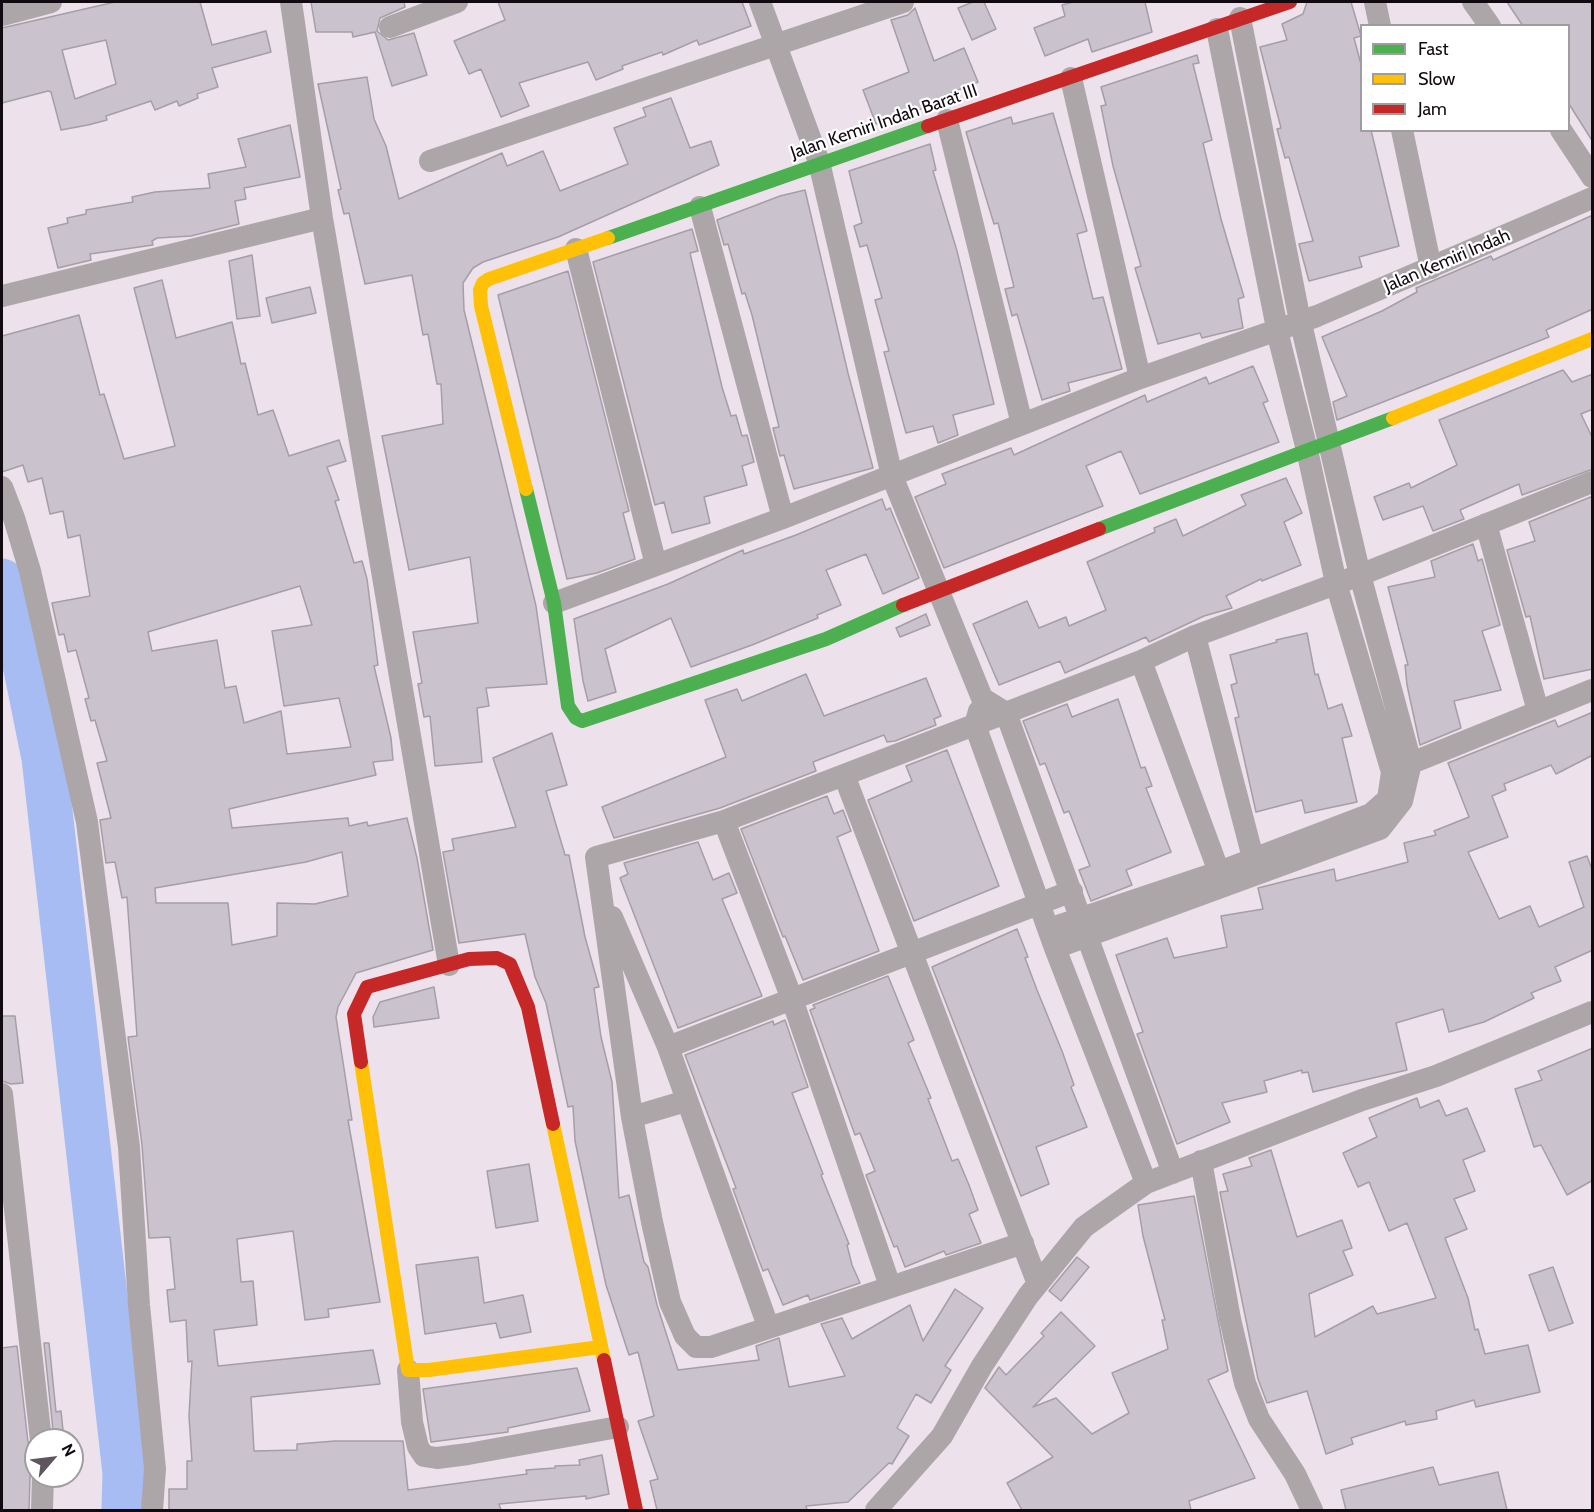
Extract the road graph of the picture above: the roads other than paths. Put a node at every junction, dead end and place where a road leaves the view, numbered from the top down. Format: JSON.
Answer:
{"nodes":[{"id":1,"x":51,"y":2,"type":"edge"},
{"id":2,"x":291,"y":2,"type":"edge"},
{"id":3,"x":457,"y":2,"type":"edge"},
{"id":4,"x":760,"y":2,"type":"edge"},
{"id":5,"x":903,"y":2,"type":"edge"},
{"id":6,"x":1290,"y":2,"type":"edge"},
{"id":7,"x":1375,"y":2,"type":"edge"},
{"id":8,"x":1473,"y":2,"type":"edge"},
{"id":9,"x":2,"y":15,"type":"edge"},
{"id":10,"x":1240,"y":18,"type":"junction"},
{"id":11,"x":1380,"y":24,"type":"edge"},
{"id":12,"x":1489,"y":24,"type":"edge"},
{"id":13,"x":390,"y":27,"type":"dead end"},
{"id":14,"x":1216,"y":29,"type":"junction"},
{"id":15,"x":774,"y":46,"type":"junction"},
{"id":16,"x":1071,"y":78,"type":"junction"},
{"id":17,"x":947,"y":120,"type":"junction"},
{"id":18,"x":1402,"y":132,"type":"edge"},
{"id":19,"x":1562,"y":132,"type":"edge"},
{"id":20,"x":430,"y":161,"type":"dead end"},
{"id":21,"x":819,"y":162,"type":"junction"},
{"id":22,"x":1593,"y":177,"type":"edge"},
{"id":23,"x":1593,"y":198,"type":"edge"},
{"id":24,"x":700,"y":207,"type":"junction"},
{"id":25,"x":322,"y":218,"type":"junction"},
{"id":26,"x":576,"y":249,"type":"junction"},
{"id":27,"x":1431,"y":267,"type":"junction"},
{"id":28,"x":2,"y":296,"type":"edge"},
{"id":29,"x":1301,"y":321,"type":"junction"},
{"id":30,"x":1277,"y":330,"type":"junction"},
{"id":31,"x":1593,"y":339,"type":"edge"},
{"id":32,"x":1140,"y":378,"type":"junction"},
{"id":33,"x":1022,"y":424,"type":"junction"},
{"id":34,"x":1329,"y":441,"type":"junction"},
{"id":35,"x":1307,"y":450,"type":"junction"},
{"id":36,"x":892,"y":476,"type":"junction"},
{"id":37,"x":1593,"y":482,"type":"edge"},
{"id":38,"x":2,"y":487,"type":"edge"},
{"id":39,"x":783,"y":518,"type":"junction"},
{"id":40,"x":1486,"y":524,"type":"junction"},
{"id":41,"x":657,"y":565,"type":"junction"},
{"id":42,"x":1360,"y":575,"type":"junction"},
{"id":43,"x":1336,"y":583,"type":"junction"},
{"id":44,"x":937,"y":590,"type":"junction"},
{"id":45,"x":554,"y":603,"type":"junction"},
{"id":46,"x":1195,"y":636,"type":"junction"},
{"id":47,"x":1141,"y":662,"type":"junction"},
{"id":48,"x":1593,"y":690,"type":"edge"},
{"id":49,"x":982,"y":698,"type":"junction"},
{"id":50,"x":1538,"y":711,"type":"junction"},
{"id":51,"x":1006,"y":713,"type":"junction"},
{"id":52,"x":975,"y":725,"type":"junction"},
{"id":53,"x":1401,"y":767,"type":"junction"},
{"id":54,"x":844,"y":775,"type":"junction"},
{"id":55,"x":724,"y":821,"type":"junction"},
{"id":56,"x":1255,"y":866,"type":"junction"},
{"id":57,"x":1219,"y":872,"type":"junction"},
{"id":58,"x":600,"y":891,"type":"junction"},
{"id":59,"x":1072,"y":891,"type":"junction"},
{"id":60,"x":1041,"y":904,"type":"junction"},
{"id":61,"x":1084,"y":927,"type":"junction"},
{"id":62,"x":1052,"y":938,"type":"junction"},
{"id":63,"x":914,"y":952,"type":"junction"},
{"id":64,"x":449,"y":965,"type":"junction"},
{"id":65,"x":792,"y":999,"type":"junction"},
{"id":66,"x":1593,"y":1012,"type":"edge"},
{"id":67,"x":668,"y":1047,"type":"junction"},
{"id":68,"x":2,"y":1094,"type":"edge"},
{"id":69,"x":686,"y":1101,"type":"junction"},
{"id":70,"x":632,"y":1117,"type":"junction"},
{"id":71,"x":1201,"y":1161,"type":"junction"},
{"id":72,"x":1173,"y":1173,"type":"junction"},
{"id":73,"x":1146,"y":1183,"type":"junction"},
{"id":74,"x":1023,"y":1243,"type":"junction"},
{"id":75,"x":1038,"y":1284,"type":"junction"},
{"id":76,"x":890,"y":1286,"type":"junction"},
{"id":77,"x":768,"y":1326,"type":"junction"},
{"id":78,"x":600,"y":1347,"type":"junction"},
{"id":79,"x":408,"y":1370,"type":"junction"},
{"id":80,"x":618,"y":1427,"type":"junction"},
{"id":81,"x":40,"y":1428,"type":"edge"},
{"id":82,"x":43,"y":1488,"type":"edge"},
{"id":83,"x":42,"y":1510,"type":"edge"},
{"id":84,"x":152,"y":1510,"type":"edge"},
{"id":85,"x":636,"y":1510,"type":"edge"},
{"id":86,"x":876,"y":1510,"type":"edge"},
{"id":87,"x":1312,"y":1510,"type":"edge"}],
"edges":[{"from":1,"to":9,"type":"street"},
{"from":2,"to":25,"type":"street"},
{"from":3,"to":13,"type":"street"},
{"from":4,"to":15,"type":"street"},
{"from":5,"to":15,"type":"street"},
{"from":6,"to":10,"type":"street","name":"Jalan Kemiri Indah Barat III"},
{"from":7,"to":11,"type":"street"},
{"from":8,"to":12,"type":"street"},
{"from":10,"to":14,"type":"street","name":"Jalan Kemiri Indah Barat III"},
{"from":10,"to":29,"type":"street"},
{"from":14,"to":16,"type":"street","name":"Jalan Kemiri Indah Barat III"},
{"from":14,"to":30,"type":"street"},
{"from":15,"to":20,"type":"street"},
{"from":15,"to":21,"type":"street"},
{"from":16,"to":17,"type":"street","name":"Jalan Kemiri Indah Barat III"},
{"from":16,"to":32,"type":"street"},
{"from":17,"to":21,"type":"street","name":"Jalan Kemiri Indah Barat III"},
{"from":17,"to":33,"type":"street"},
{"from":18,"to":27,"type":"street"},
{"from":19,"to":22,"type":"street"},
{"from":21,"to":24,"type":"street","name":"Jalan Kemiri Indah Barat III"},
{"from":21,"to":36,"type":"street"},
{"from":23,"to":27,"type":"street","name":"Jalan Kemiri Indah"},
{"from":24,"to":26,"type":"street","name":"Jalan Kemiri Indah Barat III"},
{"from":24,"to":39,"type":"street"},
{"from":25,"to":28,"type":"street"},
{"from":25,"to":64,"type":"street"},
{"from":26,"to":41,"type":"street"},
{"from":26,"to":45,"type":"street","name":"Jalan Kemiri Indah Barat III"},
{"from":27,"to":29,"type":"street","name":"Jalan Kemiri Indah"},
{"from":29,"to":30,"type":"street","name":"Jalan Kemiri Indah"},
{"from":29,"to":34,"type":"street"},
{"from":30,"to":32,"type":"street","name":"Jalan Kemiri Indah"},
{"from":30,"to":35,"type":"street"},
{"from":31,"to":34,"type":"street"},
{"from":32,"to":33,"type":"street","name":"Jalan Kemiri Indah"},
{"from":33,"to":36,"type":"street","name":"Jalan Kemiri Indah"},
{"from":34,"to":35,"type":"street"},
{"from":34,"to":42,"type":"street"},
{"from":35,"to":43,"type":"street"},
{"from":35,"to":44,"type":"street"},
{"from":36,"to":39,"type":"street","name":"Jalan Kemiri Indah"},
{"from":36,"to":44,"type":"street"},
{"from":37,"to":40,"type":"street"},
{"from":38,"to":84,"type":"street"},
{"from":39,"to":41,"type":"street","name":"Jalan Kemiri Indah"},
{"from":40,"to":42,"type":"street"},
{"from":40,"to":50,"type":"street"},
{"from":41,"to":45,"type":"street","name":"Jalan Kemiri Indah"},
{"from":42,"to":43,"type":"street"},
{"from":42,"to":53,"type":"street"},
{"from":43,"to":46,"type":"street"},
{"from":43,"to":53,"type":"street"},
{"from":44,"to":45,"type":"street"},
{"from":44,"to":49,"type":"street"},
{"from":46,"to":47,"type":"street"},
{"from":46,"to":56,"type":"street"},
{"from":47,"to":51,"type":"street"},
{"from":47,"to":57,"type":"street"},
{"from":48,"to":50,"type":"street"},
{"from":49,"to":51,"type":"street"},
{"from":49,"to":52,"type":"street"},
{"from":50,"to":53,"type":"street"},
{"from":51,"to":52,"type":"street"},
{"from":51,"to":59,"type":"street"},
{"from":52,"to":54,"type":"street"},
{"from":52,"to":60,"type":"street"},
{"from":53,"to":56,"type":"street"},
{"from":54,"to":55,"type":"street"},
{"from":54,"to":63,"type":"street"},
{"from":55,"to":58,"type":"street"},
{"from":55,"to":65,"type":"street"},
{"from":56,"to":57,"type":"street"},
{"from":56,"to":61,"type":"street"},
{"from":57,"to":61,"type":"street"},
{"from":58,"to":67,"type":"street"},
{"from":58,"to":70,"type":"street"},
{"from":59,"to":60,"type":"street"},
{"from":59,"to":61,"type":"street"},
{"from":60,"to":62,"type":"street"},
{"from":60,"to":63,"type":"street"},
{"from":61,"to":62,"type":"street"},
{"from":61,"to":72,"type":"street"},
{"from":62,"to":73,"type":"street"},
{"from":63,"to":65,"type":"street"},
{"from":63,"to":74,"type":"street"},
{"from":64,"to":78,"type":"street"},
{"from":64,"to":79,"type":"street"},
{"from":65,"to":67,"type":"street"},
{"from":65,"to":76,"type":"street"},
{"from":66,"to":71,"type":"street"},
{"from":67,"to":69,"type":"street"},
{"from":68,"to":81,"type":"street"},
{"from":69,"to":70,"type":"street"},
{"from":69,"to":77,"type":"street"},
{"from":70,"to":77,"type":"street"},
{"from":71,"to":72,"type":"street"},
{"from":71,"to":87,"type":"street"},
{"from":72,"to":73,"type":"street"},
{"from":73,"to":75,"type":"street"},
{"from":74,"to":75,"type":"street"},
{"from":74,"to":76,"type":"street"},
{"from":75,"to":86,"type":"street"},
{"from":76,"to":77,"type":"street"},
{"from":78,"to":79,"type":"street"},
{"from":78,"to":80,"type":"street"},
{"from":79,"to":80,"type":"street"},
{"from":80,"to":85,"type":"street"},
{"from":82,"to":83,"type":"street"}]}
